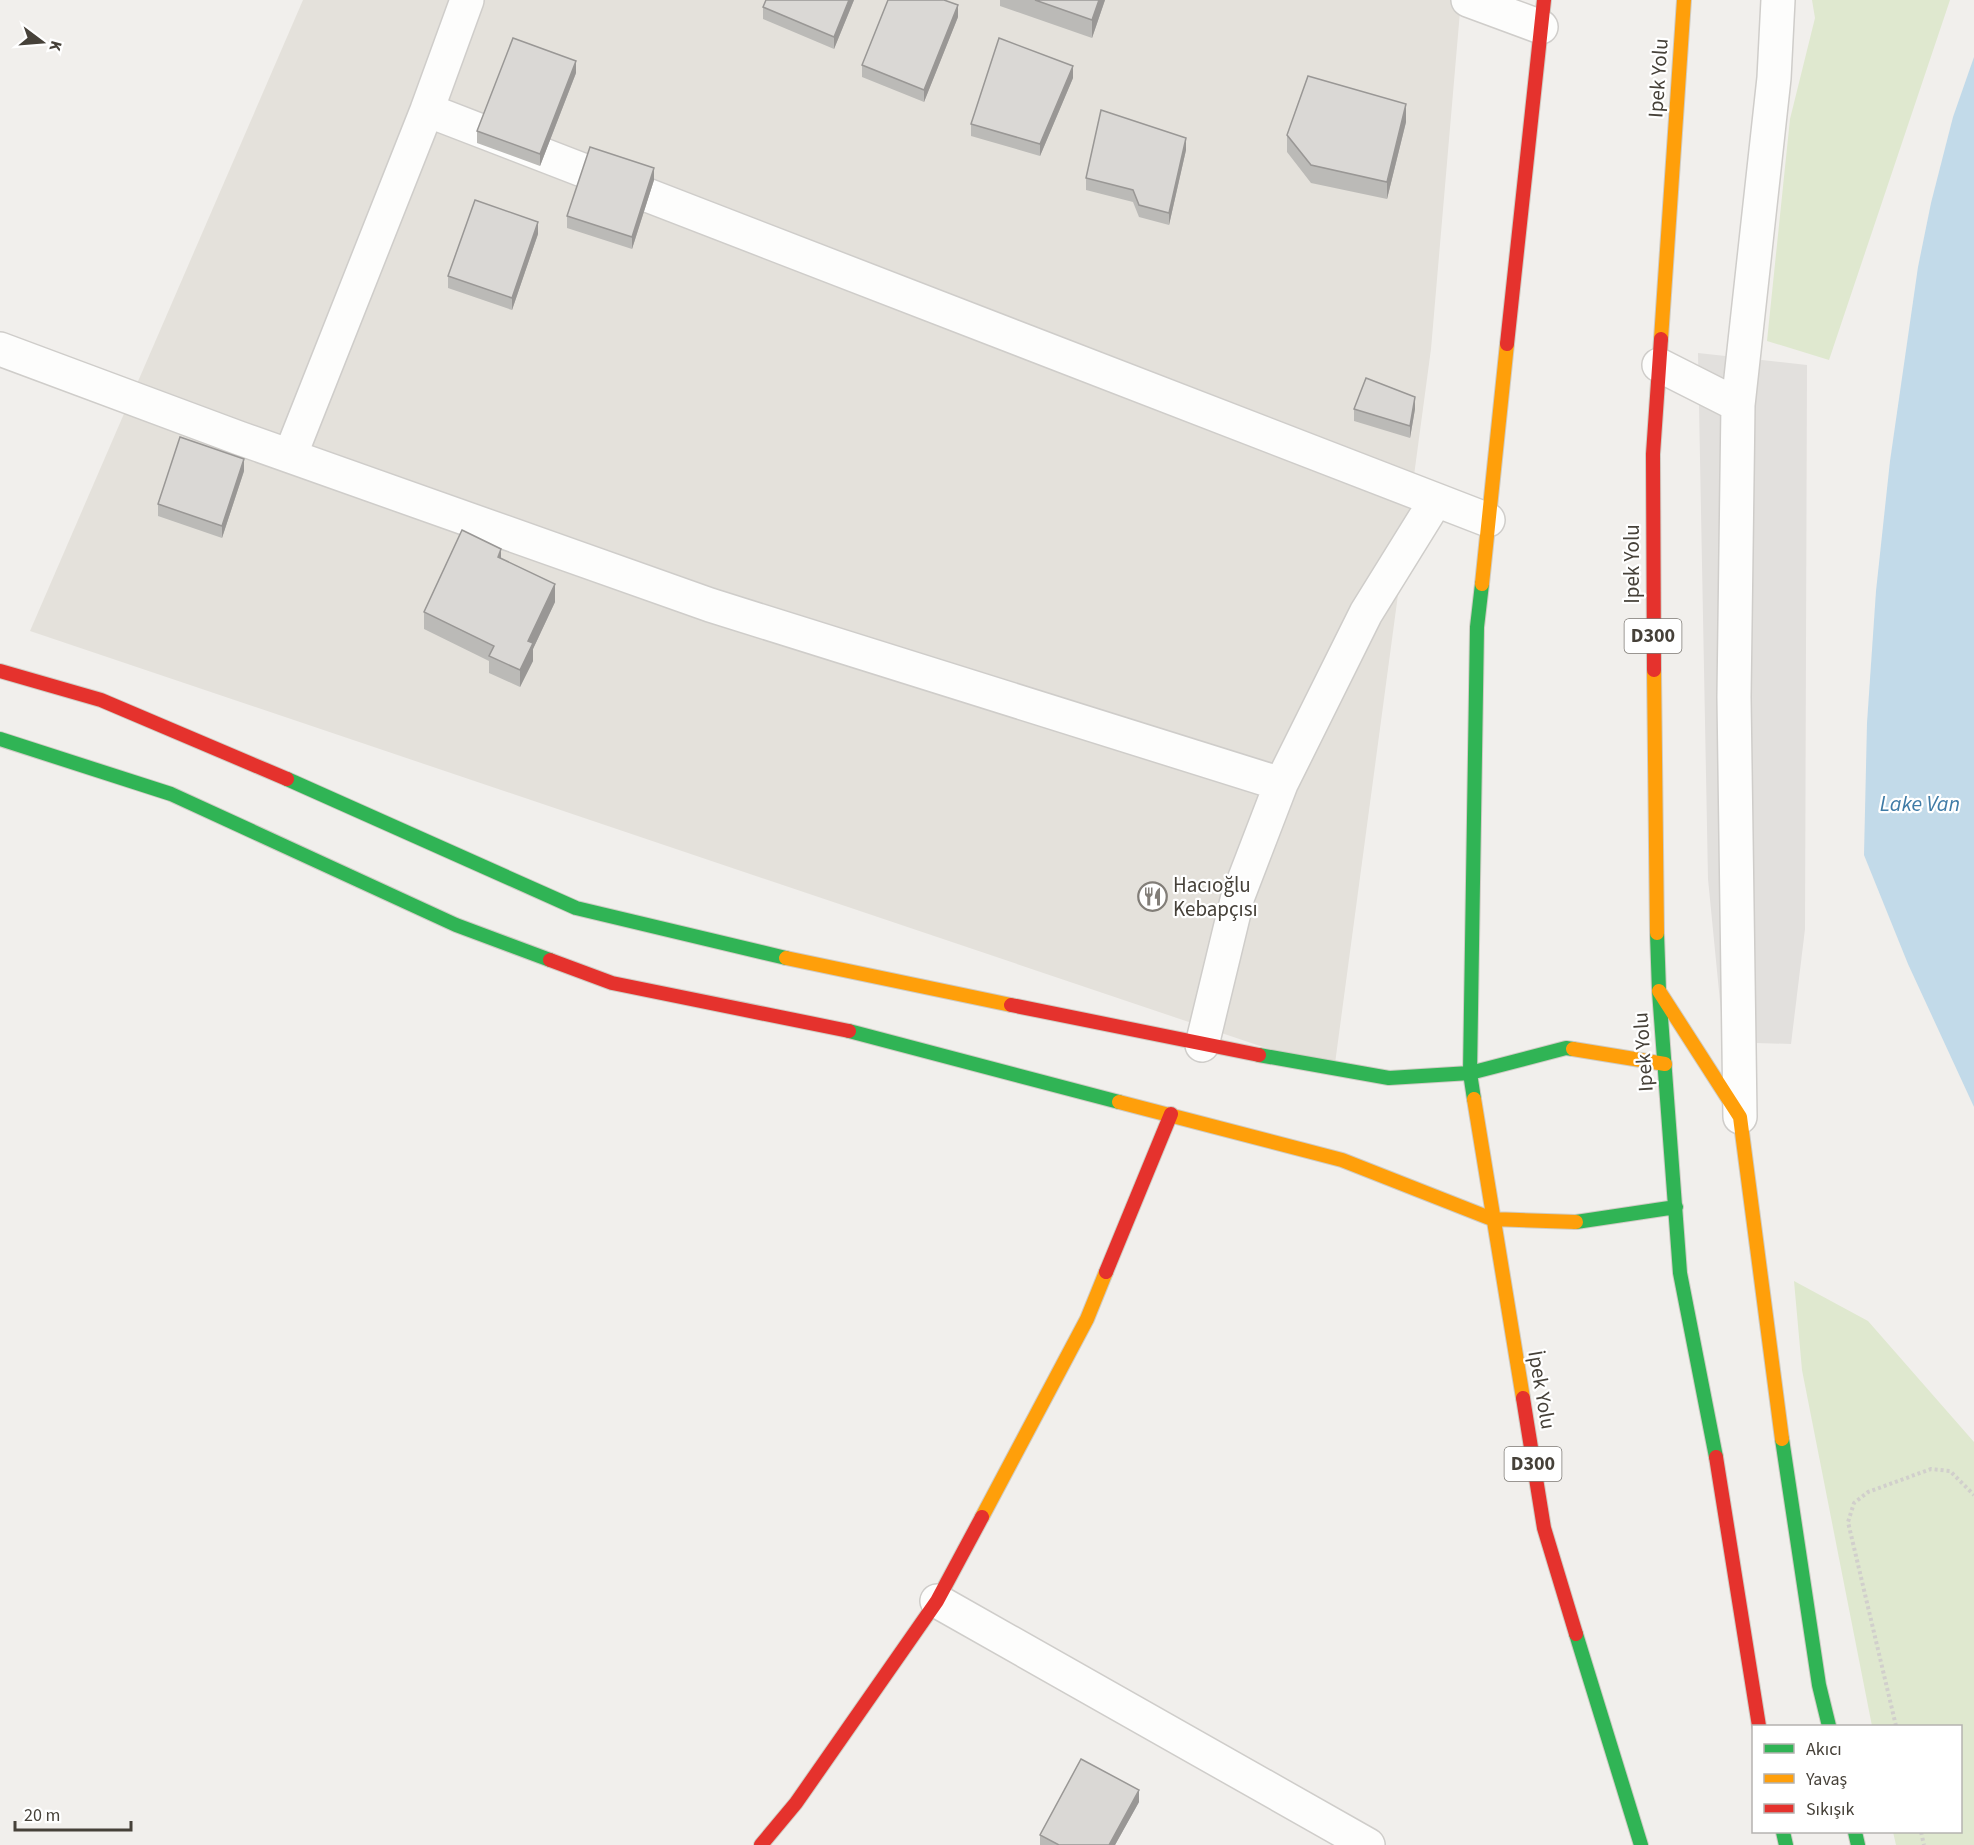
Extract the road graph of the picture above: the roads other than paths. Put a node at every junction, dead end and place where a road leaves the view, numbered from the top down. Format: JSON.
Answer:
{"nodes":[{"id":1,"x":466,"y":0,"type":"edge"},
{"id":2,"x":1468,"y":0,"type":"edge"},
{"id":3,"x":1684,"y":0,"type":"edge"},
{"id":4,"x":1778,"y":0,"type":"edge"},
{"id":5,"x":1542,"y":14,"type":"edge"},
{"id":6,"x":427,"y":110,"type":"junction"},
{"id":7,"x":0,"y":349,"type":"edge"},
{"id":8,"x":1659,"y":365,"type":"junction"},
{"id":9,"x":1738,"y":405,"type":"junction"},
{"id":10,"x":290,"y":456,"type":"junction"},
{"id":11,"x":1436,"y":500,"type":"junction"},
{"id":12,"x":1488,"y":520,"type":"junction"},
{"id":13,"x":0,"y":671,"type":"edge"},
{"id":14,"x":0,"y":739,"type":"edge"},
{"id":15,"x":1281,"y":784,"type":"junction"},
{"id":16,"x":1659,"y":991,"type":"junction"},
{"id":17,"x":1202,"y":1045,"type":"junction"},
{"id":18,"x":1665,"y":1064,"type":"junction"},
{"id":19,"x":1470,"y":1073,"type":"junction"},
{"id":20,"x":1171,"y":1114,"type":"junction"},
{"id":21,"x":1740,"y":1118,"type":"junction"},
{"id":22,"x":1676,"y":1207,"type":"junction"},
{"id":23,"x":1492,"y":1219,"type":"junction"},
{"id":24,"x":937,"y":1601,"type":"junction"},
{"id":25,"x":1759,"y":1725,"type":"edge"},
{"id":26,"x":1829,"y":1725,"type":"edge"},
{"id":27,"x":761,"y":1845,"type":"edge"},
{"id":28,"x":1368,"y":1845,"type":"edge"},
{"id":29,"x":1641,"y":1845,"type":"edge"}],
"edges":[{"from":1,"to":6,"type":"street"},
{"from":2,"to":5,"type":"street"},
{"from":3,"to":8,"type":"main road","name":"Ipek Yolu","number":"D300"},
{"from":4,"to":9,"type":"street"},
{"from":5,"to":12,"type":"main road","number":"D300"},
{"from":6,"to":10,"type":"street"},
{"from":6,"to":11,"type":"street"},
{"from":7,"to":10,"type":"street"},
{"from":8,"to":9,"type":"street"},
{"from":8,"to":16,"type":"main road","name":"Ipek Yolu","number":"D300"},
{"from":9,"to":21,"type":"street"},
{"from":10,"to":15,"type":"street"},
{"from":11,"to":12,"type":"street"},
{"from":11,"to":15,"type":"street"},
{"from":12,"to":19,"type":"main road","number":"D300"},
{"from":13,"to":17,"type":"main road"},
{"from":14,"to":20,"type":"main road"},
{"from":15,"to":17,"type":"street"},
{"from":16,"to":18,"type":"main road","name":"Ipek Yolu","number":"D300"},
{"from":16,"to":21,"type":"main road"},
{"from":17,"to":19,"type":"main road"},
{"from":18,"to":19,"type":"main road"},
{"from":18,"to":22,"type":"main road","name":"Ipek Yolu","number":"D300"},
{"from":19,"to":23,"type":"main road","name":"İpek Yolu","number":"D300"},
{"from":20,"to":23,"type":"main road"},
{"from":20,"to":24,"type":"main road"},
{"from":21,"to":26,"type":"main road"},
{"from":22,"to":23,"type":"main road"},
{"from":22,"to":25,"type":"main road","name":"Ipek Yolu","number":"D300"},
{"from":23,"to":29,"type":"main road","name":"İpek Yolu","number":"D300"},
{"from":24,"to":27,"type":"main road"},
{"from":24,"to":28,"type":"street"}]}
